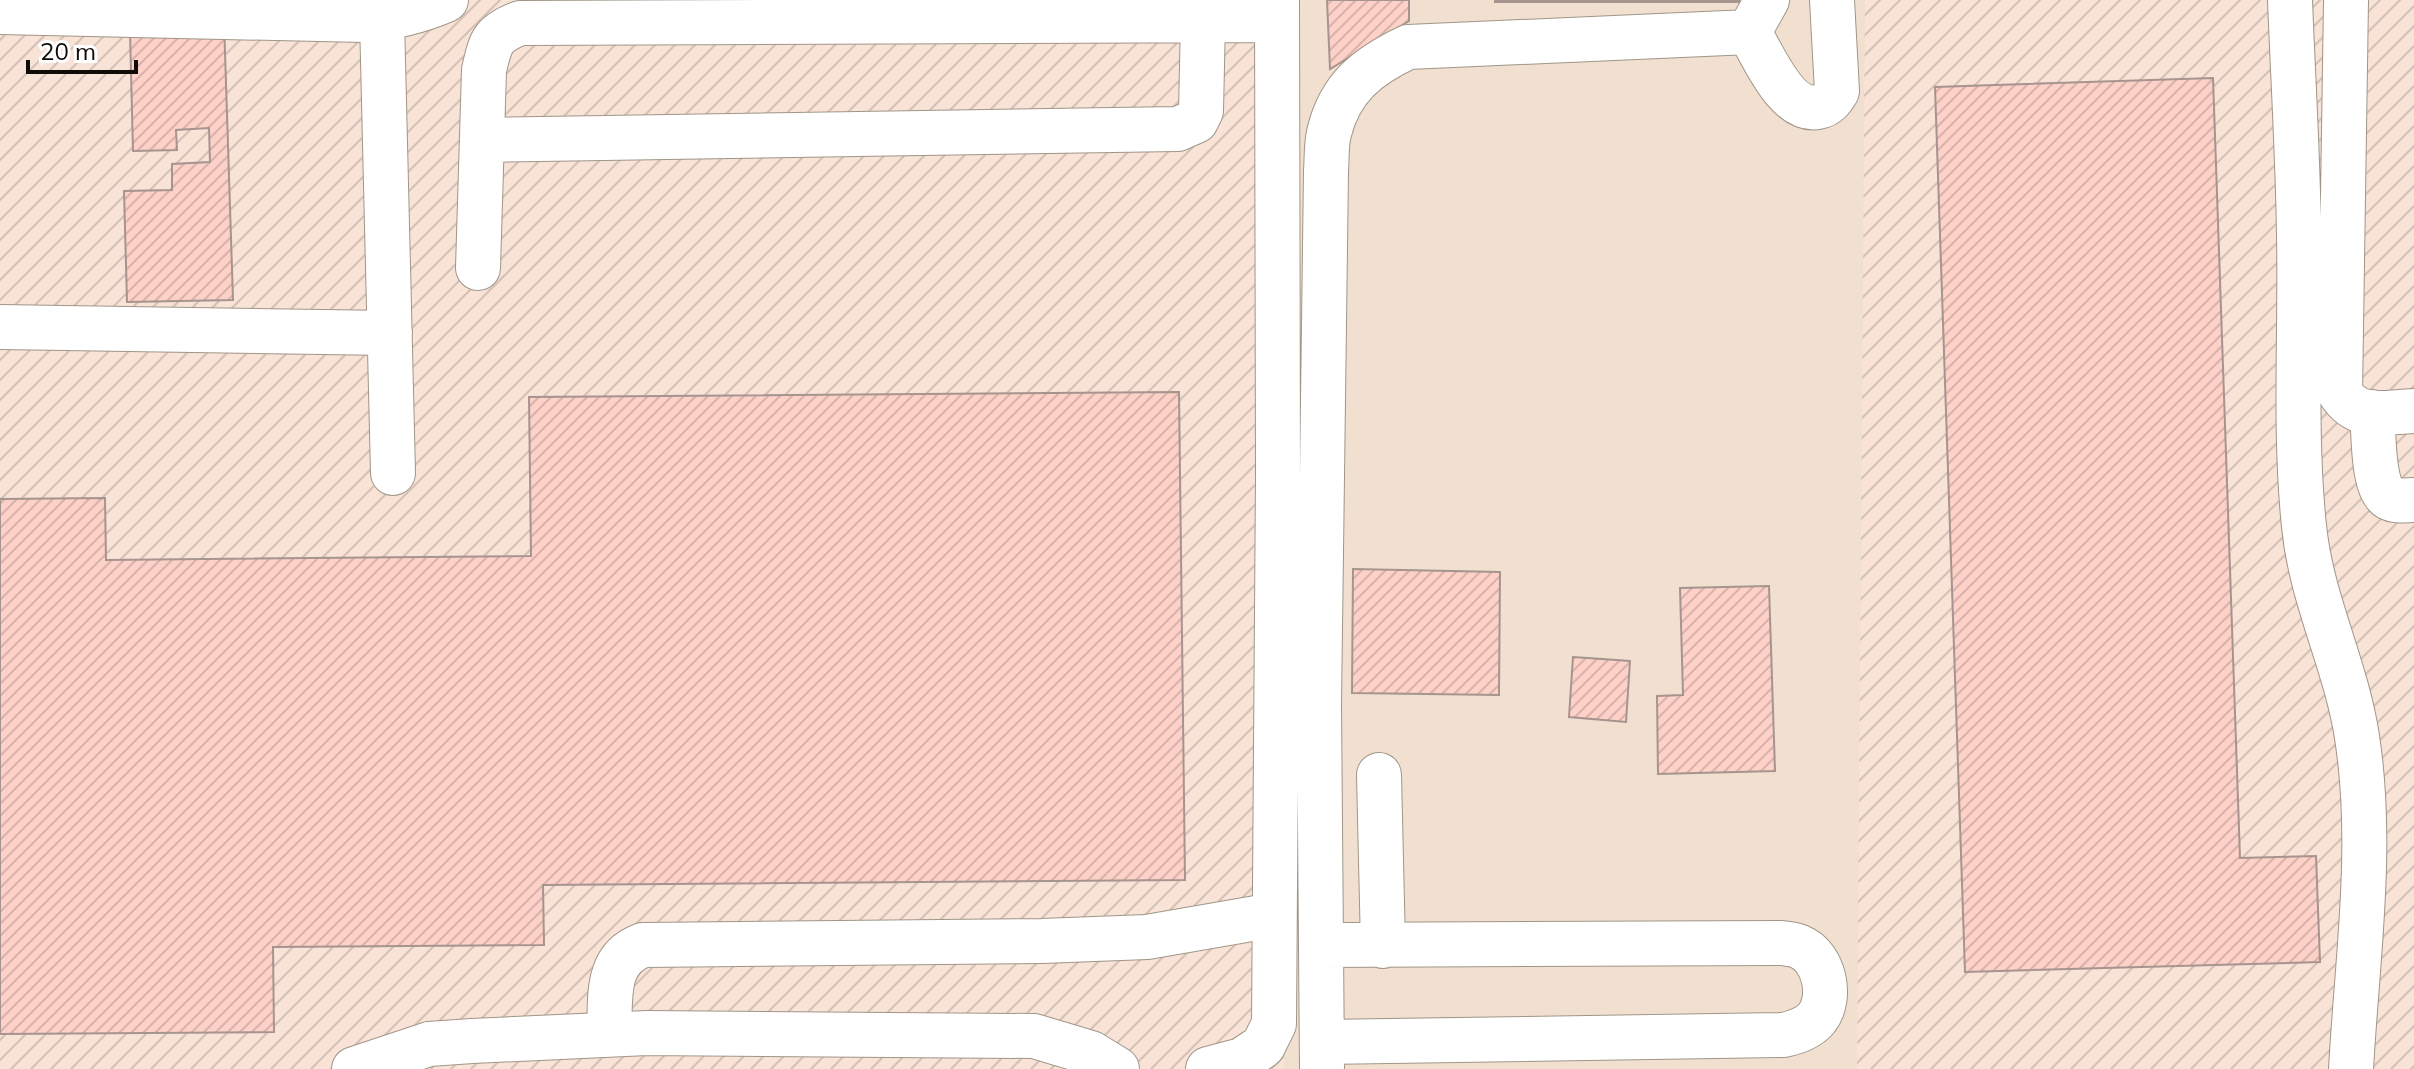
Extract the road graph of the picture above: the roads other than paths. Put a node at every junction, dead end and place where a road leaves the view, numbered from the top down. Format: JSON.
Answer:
{"nodes":[{"id":1,"x":446,"y":0,"type":"edge"},
{"id":2,"x":1832,"y":0,"type":"edge"},
{"id":3,"x":2290,"y":0,"type":"edge"},
{"id":4,"x":2346,"y":0,"type":"edge"},
{"id":5,"x":1277,"y":10,"type":"edge"},
{"id":6,"x":0,"y":12,"type":"edge"},
{"id":7,"x":1758,"y":16,"type":"edge"},
{"id":8,"x":382,"y":19,"type":"junction"},
{"id":9,"x":1203,"y":20,"type":"junction"},
{"id":10,"x":482,"y":140,"type":"junction"},
{"id":11,"x":478,"y":268,"type":"dead end"},
{"id":12,"x":0,"y":327,"type":"edge"},
{"id":13,"x":390,"y":333,"type":"junction"},
{"id":14,"x":2393,"y":412,"type":"edge"},
{"id":15,"x":393,"y":473,"type":"dead end"},
{"id":16,"x":2414,"y":500,"type":"edge"},
{"id":17,"x":1379,"y":775,"type":"dead end"},
{"id":18,"x":1274,"y":915,"type":"junction"},
{"id":19,"x":1321,"y":945,"type":"junction"},
{"id":20,"x":1383,"y":946,"type":"junction"},
{"id":21,"x":609,"y":1034,"type":"junction"},
{"id":22,"x":1322,"y":1056,"type":"edge"},
{"id":23,"x":1378,"y":1056,"type":"edge"},
{"id":24,"x":354,"y":1069,"type":"edge"},
{"id":25,"x":1117,"y":1069,"type":"edge"},
{"id":26,"x":1208,"y":1069,"type":"edge"},
{"id":27,"x":2351,"y":1069,"type":"edge"}],
"edges":[{"from":1,"to":8,"type":"lane"},
{"from":2,"to":7,"type":"lane"},
{"from":3,"to":27,"type":"lane"},
{"from":4,"to":14,"type":"lane"},
{"from":5,"to":9,"type":"lane"},
{"from":5,"to":18,"type":"lane"},
{"from":6,"to":8,"type":"lane"},
{"from":7,"to":19,"type":"lane"},
{"from":8,"to":13,"type":"lane"},
{"from":9,"to":10,"type":"lane"},
{"from":9,"to":10,"type":"lane"},
{"from":10,"to":11,"type":"lane"},
{"from":12,"to":13,"type":"lane"},
{"from":13,"to":15,"type":"lane"},
{"from":14,"to":16,"type":"lane"},
{"from":17,"to":20,"type":"lane"},
{"from":18,"to":21,"type":"lane"},
{"from":18,"to":26,"type":"lane"},
{"from":19,"to":20,"type":"lane"},
{"from":19,"to":22,"type":"lane"},
{"from":20,"to":23,"type":"lane"},
{"from":21,"to":24,"type":"lane"},
{"from":21,"to":25,"type":"lane"},
{"from":22,"to":23,"type":"lane"}]}
